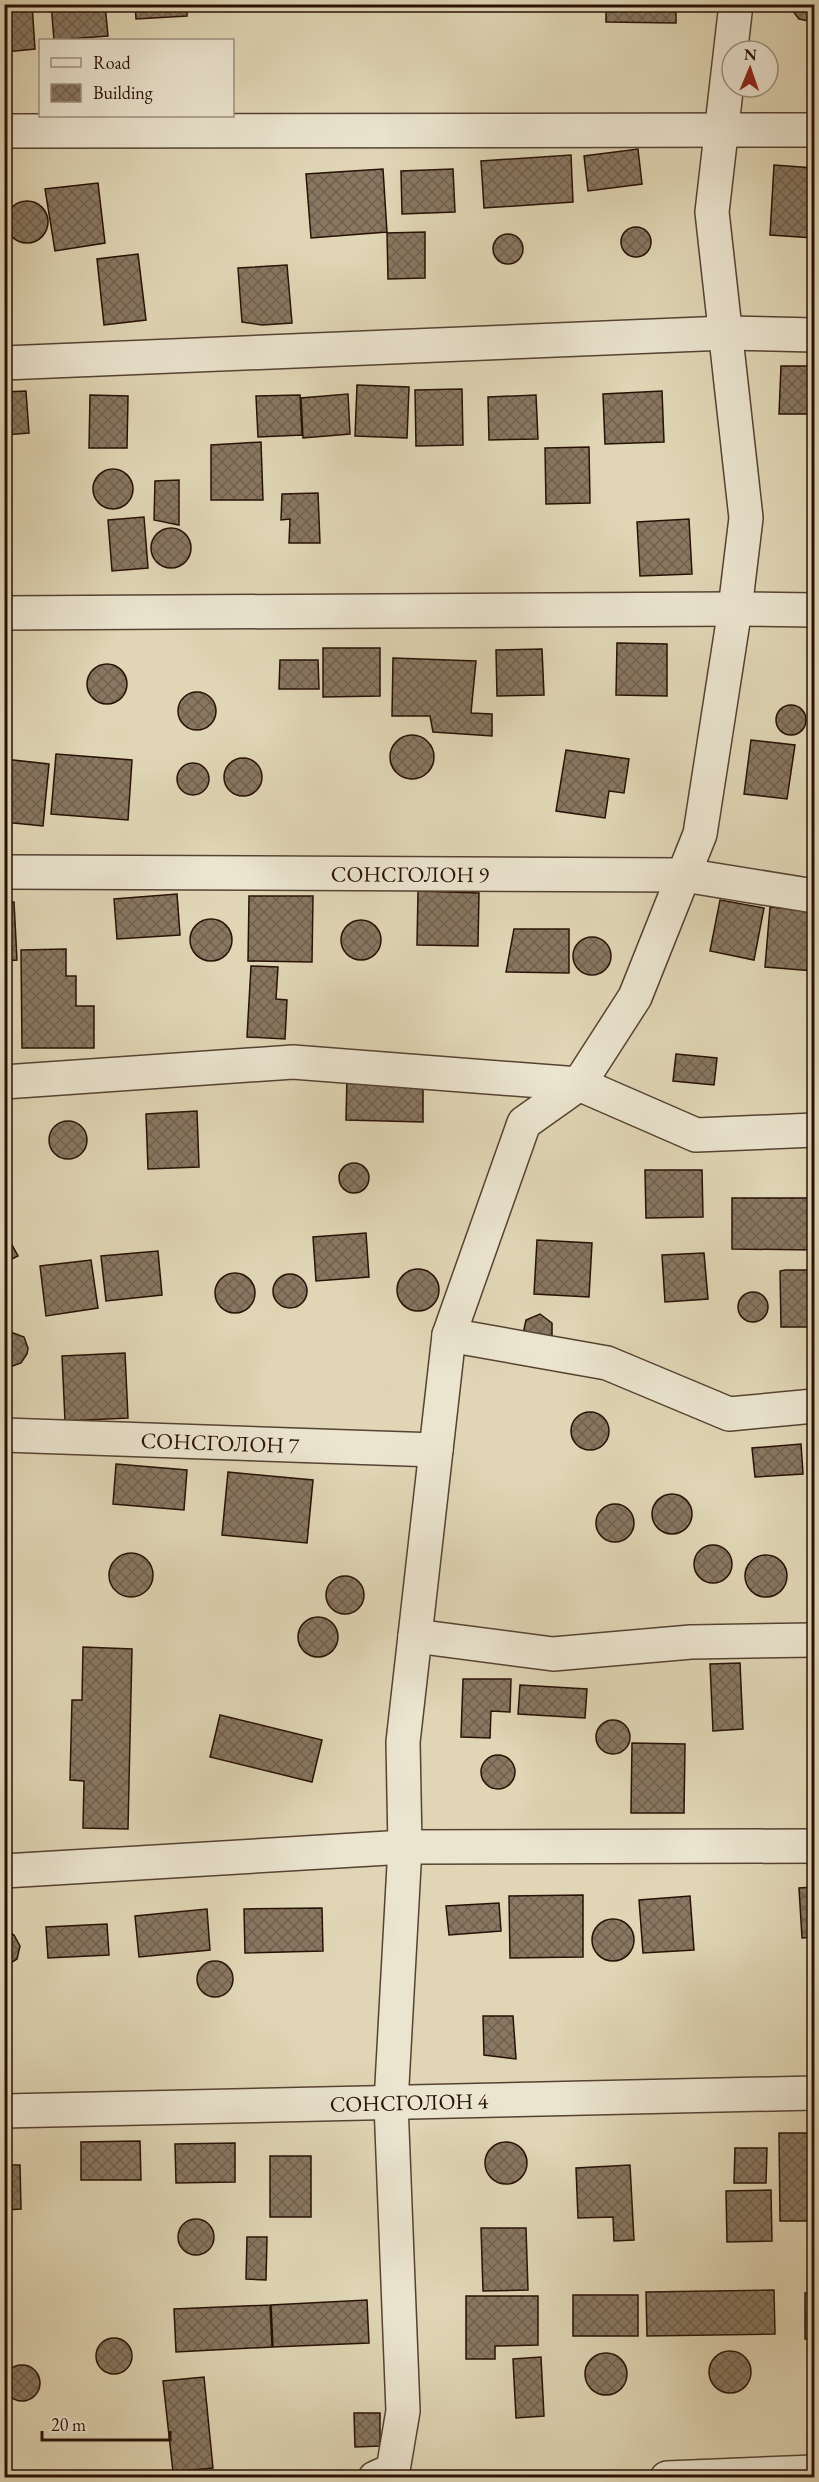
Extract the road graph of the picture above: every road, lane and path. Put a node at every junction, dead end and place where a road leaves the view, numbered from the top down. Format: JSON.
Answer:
{"nodes":[{"id":1,"x":736,"y":4,"type":"edge"},
{"id":2,"x":814,"y":130,"type":"edge"},
{"id":3,"x":4,"y":131,"type":"edge"},
{"id":4,"x":721,"y":131,"type":"junction"},
{"id":5,"x":726,"y":333,"type":"junction"},
{"id":6,"x":814,"y":335,"type":"edge"},
{"id":7,"x":4,"y":363,"type":"edge"},
{"id":8,"x":735,"y":609,"type":"junction"},
{"id":9,"x":814,"y":610,"type":"edge"},
{"id":10,"x":4,"y":613,"type":"edge"},
{"id":11,"x":4,"y":872,"type":"edge"},
{"id":12,"x":684,"y":875,"type":"junction"},
{"id":13,"x":814,"y":896,"type":"edge"},
{"id":14,"x":4,"y":1082,"type":"edge"},
{"id":15,"x":579,"y":1084,"type":"junction"},
{"id":16,"x":814,"y":1130,"type":"edge"},
{"id":17,"x":449,"y":1335,"type":"junction"},
{"id":18,"x":814,"y":1406,"type":"edge"},
{"id":19,"x":4,"y":1435,"type":"edge"},
{"id":20,"x":436,"y":1450,"type":"junction"},
{"id":21,"x":415,"y":1636,"type":"junction"},
{"id":22,"x":814,"y":1640,"type":"edge"},
{"id":23,"x":814,"y":1846,"type":"edge"},
{"id":24,"x":405,"y":1848,"type":"junction"},
{"id":25,"x":4,"y":1871,"type":"edge"},
{"id":26,"x":814,"y":2093,"type":"edge"},
{"id":27,"x":391,"y":2103,"type":"junction"},
{"id":28,"x":4,"y":2111,"type":"edge"},
{"id":29,"x":814,"y":2472,"type":"edge"},
{"id":30,"x":375,"y":2478,"type":"edge"},
{"id":31,"x":667,"y":2478,"type":"edge"}],
"edges":[{"from":1,"to":4,"type":"street"},
{"from":2,"to":4,"type":"street"},
{"from":3,"to":4,"type":"street"},
{"from":4,"to":5,"type":"street"},
{"from":5,"to":6,"type":"street"},
{"from":5,"to":7,"type":"street"},
{"from":5,"to":8,"type":"street"},
{"from":8,"to":9,"type":"street"},
{"from":8,"to":10,"type":"street"},
{"from":8,"to":12,"type":"street"},
{"from":11,"to":12,"type":"street","name":"СОНСГОЛОН 9"},
{"from":12,"to":13,"type":"street","name":"СОНСГОЛОН 9"},
{"from":12,"to":15,"type":"street"},
{"from":14,"to":15,"type":"street"},
{"from":15,"to":16,"type":"street"},
{"from":15,"to":17,"type":"street"},
{"from":17,"to":18,"type":"street"},
{"from":17,"to":20,"type":"street"},
{"from":19,"to":20,"type":"street","name":"СОНСГОЛОН 7"},
{"from":20,"to":21,"type":"street"},
{"from":21,"to":22,"type":"street"},
{"from":21,"to":24,"type":"street"},
{"from":23,"to":24,"type":"street"},
{"from":24,"to":25,"type":"street"},
{"from":24,"to":27,"type":"street"},
{"from":26,"to":27,"type":"street","name":"СОНСГОЛОН 4"},
{"from":27,"to":28,"type":"street","name":"СОНСГОЛОН 4"},
{"from":27,"to":30,"type":"street"},
{"from":29,"to":31,"type":"street"}]}
